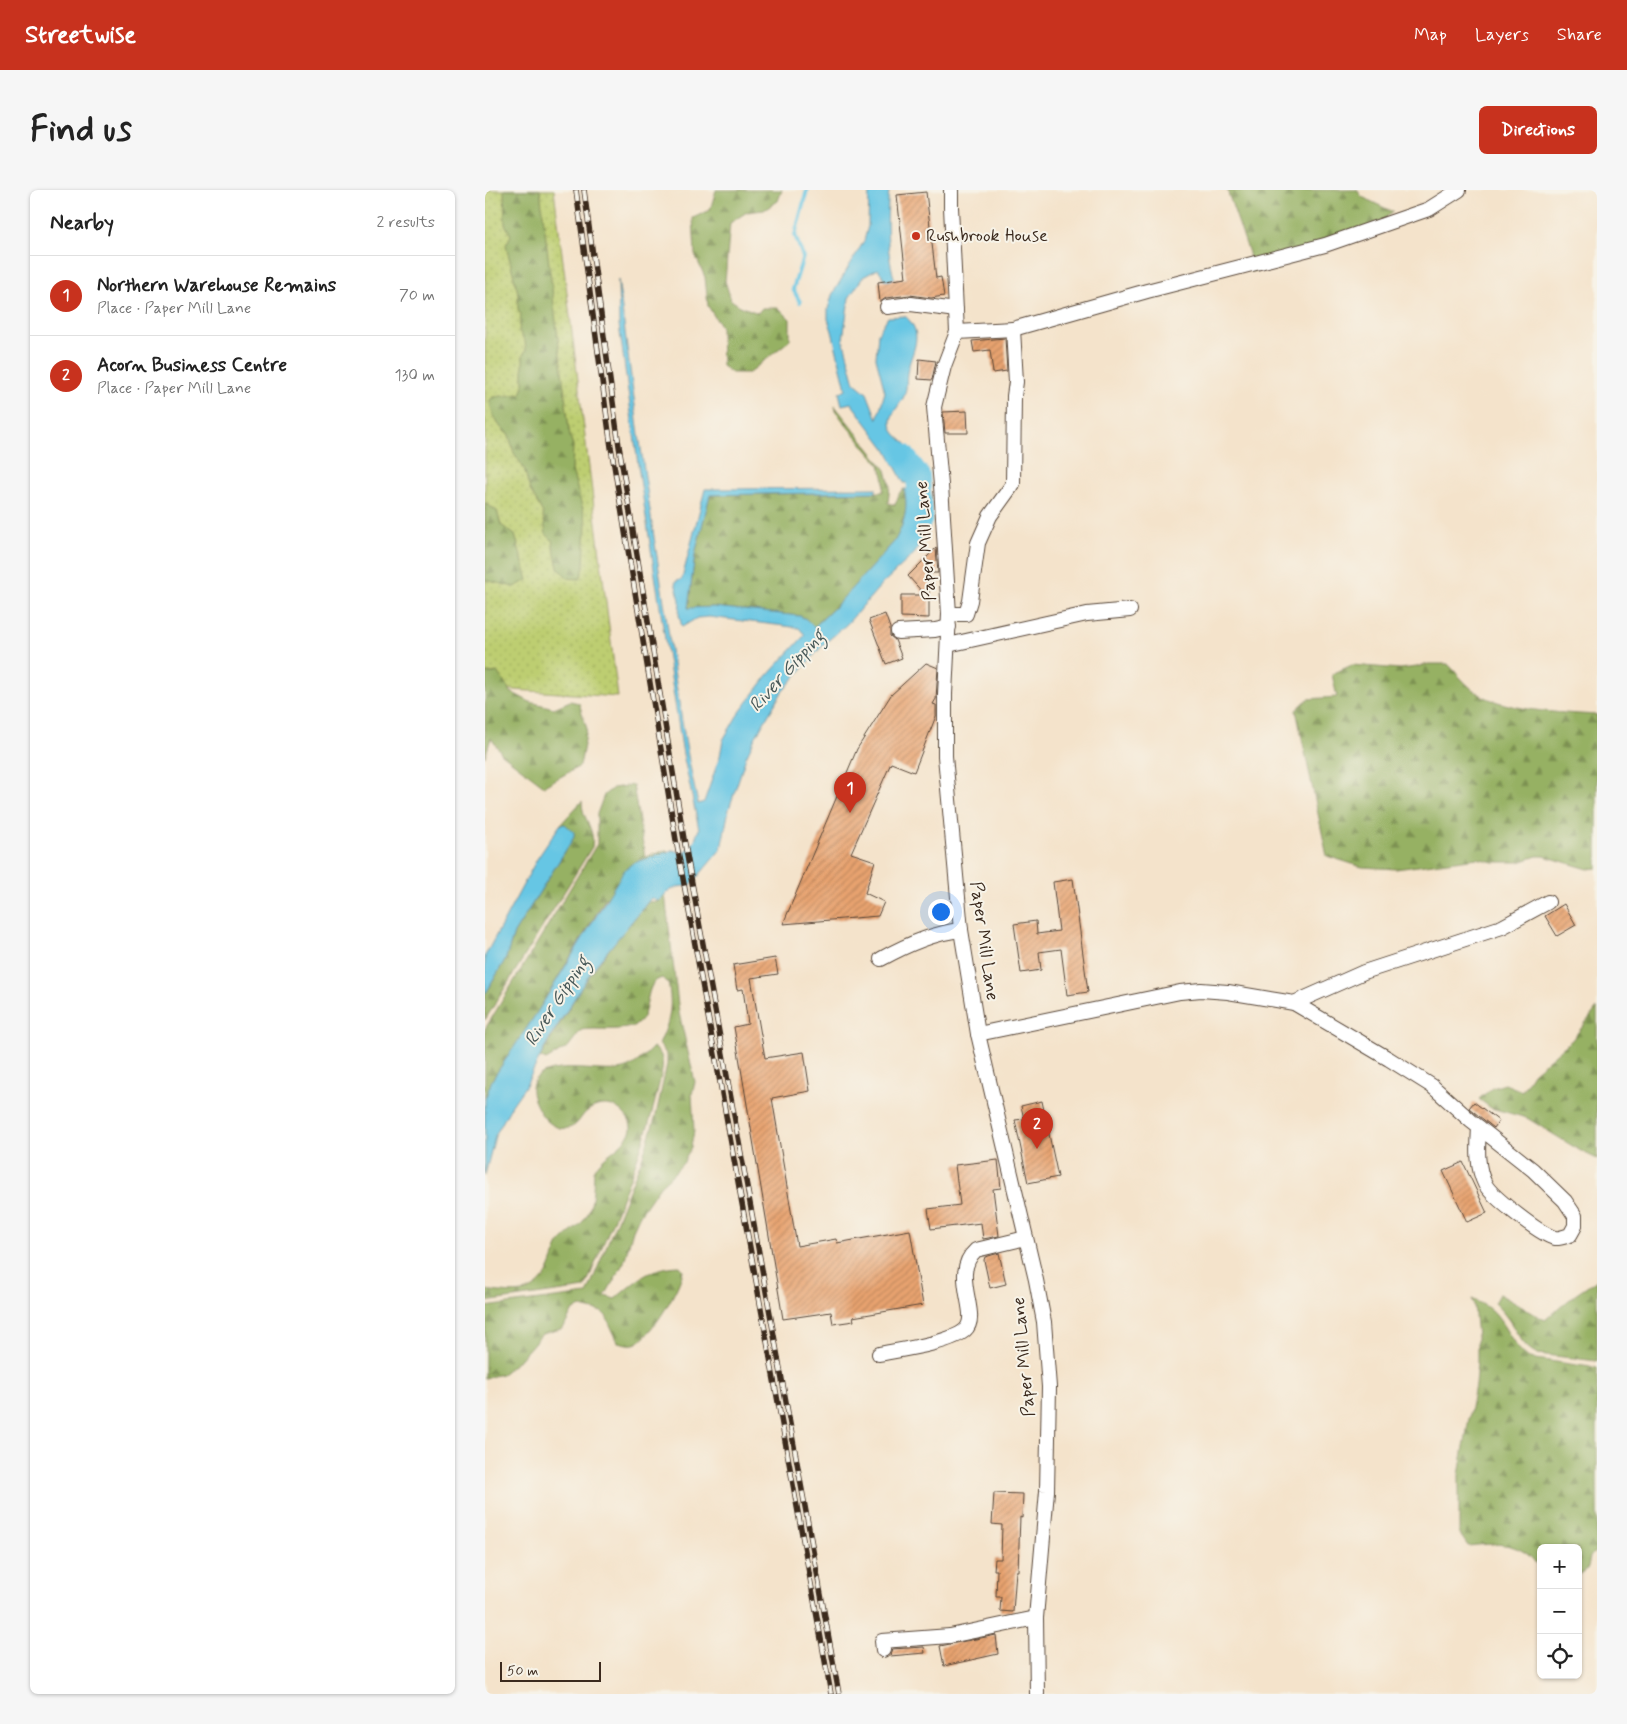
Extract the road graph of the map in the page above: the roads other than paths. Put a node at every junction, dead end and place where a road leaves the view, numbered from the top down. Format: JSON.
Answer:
{"nodes":[{"id":1,"x":951,"y":190,"type":"edge"},
{"id":2,"x":1459,"y":190,"type":"edge"},
{"id":3,"x":887,"y":307,"type":"dead end"},
{"id":4,"x":956,"y":310,"type":"junction"},
{"id":5,"x":1013,"y":330,"type":"junction"},
{"id":6,"x":957,"y":332,"type":"junction"},
{"id":7,"x":1130,"y":610,"type":"dead end"},
{"id":8,"x":949,"y":621,"type":"junction"},
{"id":9,"x":898,"y":632,"type":"dead end"},
{"id":10,"x":948,"y":645,"type":"junction"},
{"id":11,"x":1548,"y":902,"type":"dead end"},
{"id":12,"x":961,"y":930,"type":"junction"},
{"id":13,"x":881,"y":959,"type":"dead end"},
{"id":14,"x":1294,"y":1003,"type":"junction"},
{"id":15,"x":978,"y":1034,"type":"junction"},
{"id":16,"x":1479,"y":1127,"type":"junction"},
{"id":17,"x":1025,"y":1238,"type":"junction"},
{"id":18,"x":879,"y":1354,"type":"dead end"},
{"id":19,"x":1037,"y":1618,"type":"junction"},
{"id":20,"x":883,"y":1650,"type":"dead end"},
{"id":21,"x":1037,"y":1694,"type":"edge"}],
"edges":[{"from":1,"to":4,"type":"street","name":"Paper Mill Lane"},
{"from":2,"to":5,"type":"street"},
{"from":3,"to":4,"type":"street"},
{"from":4,"to":6,"type":"street","name":"Paper Mill Lane"},
{"from":5,"to":6,"type":"street"},
{"from":5,"to":8,"type":"street"},
{"from":6,"to":8,"type":"street","name":"Paper Mill Lane"},
{"from":7,"to":10,"type":"street"},
{"from":8,"to":9,"type":"street"},
{"from":8,"to":10,"type":"street","name":"Paper Mill Lane"},
{"from":10,"to":12,"type":"street","name":"Paper Mill Lane"},
{"from":11,"to":14,"type":"street"},
{"from":12,"to":13,"type":"street"},
{"from":12,"to":15,"type":"street","name":"Paper Mill Lane"},
{"from":14,"to":15,"type":"street"},
{"from":14,"to":16,"type":"street"},
{"from":15,"to":17,"type":"street","name":"Paper Mill Lane"},
{"from":16,"to":16,"type":"street"},
{"from":17,"to":18,"type":"street"},
{"from":17,"to":19,"type":"street","name":"Paper Mill Lane"},
{"from":19,"to":20,"type":"street"},
{"from":19,"to":21,"type":"street","name":"Paper Mill Lane"}]}
